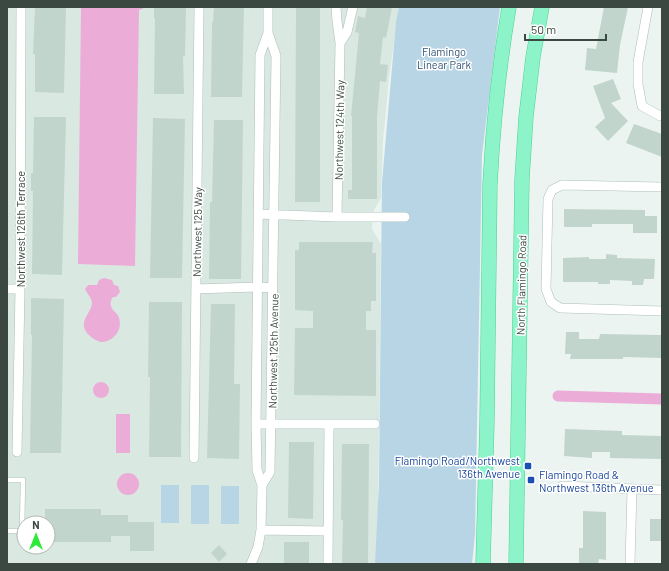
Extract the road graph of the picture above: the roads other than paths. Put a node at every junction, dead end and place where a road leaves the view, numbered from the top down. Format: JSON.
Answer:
{"nodes":[{"id":1,"x":22,"y":7,"type":"edge"},
{"id":2,"x":200,"y":7,"type":"edge"},
{"id":3,"x":268,"y":7,"type":"edge"},
{"id":4,"x":336,"y":7,"type":"edge"},
{"id":5,"x":353,"y":7,"type":"edge"},
{"id":6,"x":509,"y":7,"type":"edge"},
{"id":7,"x":542,"y":7,"type":"edge"},
{"id":8,"x":648,"y":7,"type":"edge"},
{"id":9,"x":268,"y":33,"type":"junction"},
{"id":10,"x":340,"y":43,"type":"junction"},
{"id":11,"x":662,"y":116,"type":"edge"},
{"id":12,"x":662,"y":187,"type":"edge"},
{"id":13,"x":258,"y":214,"type":"junction"},
{"id":14,"x":274,"y":214,"type":"junction"},
{"id":15,"x":337,"y":217,"type":"junction"},
{"id":16,"x":405,"y":217,"type":"dead end"},
{"id":17,"x":258,"y":287,"type":"junction"},
{"id":18,"x":273,"y":288,"type":"junction"},
{"id":19,"x":7,"y":289,"type":"edge"},
{"id":20,"x":20,"y":289,"type":"junction"},
{"id":21,"x":196,"y":289,"type":"junction"},
{"id":22,"x":662,"y":311,"type":"edge"},
{"id":23,"x":256,"y":424,"type":"junction"},
{"id":24,"x":272,"y":424,"type":"junction"},
{"id":25,"x":329,"y":424,"type":"junction"},
{"id":26,"x":375,"y":424,"type":"dead end"},
{"id":27,"x":17,"y":452,"type":"dead end"},
{"id":28,"x":194,"y":458,"type":"dead end"},
{"id":29,"x":7,"y":480,"type":"edge"},
{"id":30,"x":262,"y":485,"type":"junction"},
{"id":31,"x":562,"y":486,"type":"dead end"},
{"id":32,"x":632,"y":489,"type":"junction"},
{"id":33,"x":662,"y":490,"type":"edge"},
{"id":34,"x":261,"y":530,"type":"junction"},
{"id":35,"x":7,"y":531,"type":"edge"},
{"id":36,"x":328,"y":531,"type":"junction"},
{"id":37,"x":251,"y":564,"type":"edge"},
{"id":38,"x":328,"y":564,"type":"edge"},
{"id":39,"x":483,"y":564,"type":"edge"},
{"id":40,"x":516,"y":564,"type":"edge"},
{"id":41,"x":630,"y":564,"type":"edge"}],
"edges":[{"from":1,"to":20,"type":"street","name":"Northwest 126th Terrace"},
{"from":2,"to":21,"type":"street","name":"Northwest 125 Way"},
{"from":3,"to":9,"type":"street","name":"Northwest 125th Avenue"},
{"from":4,"to":10,"type":"street","name":"Northwest 124th Way"},
{"from":5,"to":10,"type":"street","name":"Northwest 124th Way"},
{"from":6,"to":39,"type":"highway"},
{"from":7,"to":40,"type":"highway","name":"North Flamingo Road"},
{"from":8,"to":11,"type":"street"},
{"from":9,"to":13,"type":"street","name":"Northwest 125th Avenue"},
{"from":9,"to":14,"type":"street","name":"Northwest 125th Avenue"},
{"from":10,"to":15,"type":"street","name":"Northwest 124th Way"},
{"from":12,"to":22,"type":"street"},
{"from":13,"to":14,"type":"street"},
{"from":13,"to":17,"type":"street","name":"Northwest 125th Avenue"},
{"from":14,"to":15,"type":"street"},
{"from":14,"to":18,"type":"street","name":"Northwest 125th Avenue"},
{"from":15,"to":16,"type":"street"},
{"from":17,"to":18,"type":"street"},
{"from":17,"to":21,"type":"street"},
{"from":17,"to":23,"type":"street","name":"Northwest 125th Avenue"},
{"from":18,"to":24,"type":"street","name":"Northwest 125th Avenue"},
{"from":19,"to":20,"type":"street"},
{"from":20,"to":27,"type":"street","name":"Northwest 126th Terrace"},
{"from":21,"to":28,"type":"street","name":"Northwest 125 Way"},
{"from":23,"to":24,"type":"street"},
{"from":23,"to":30,"type":"street","name":"Northwest 125th Avenue"},
{"from":24,"to":25,"type":"street"},
{"from":24,"to":30,"type":"street","name":"Northwest 125th Avenue"},
{"from":25,"to":26,"type":"street"},
{"from":25,"to":36,"type":"street"},
{"from":29,"to":35,"type":"lane"},
{"from":30,"to":34,"type":"street","name":"Northwest 125th Avenue"},
{"from":31,"to":32,"type":"street"},
{"from":32,"to":33,"type":"street"},
{"from":32,"to":41,"type":"street"},
{"from":34,"to":36,"type":"street"},
{"from":34,"to":37,"type":"street","name":"Northwest 125th Avenue"},
{"from":36,"to":38,"type":"street"}]}
